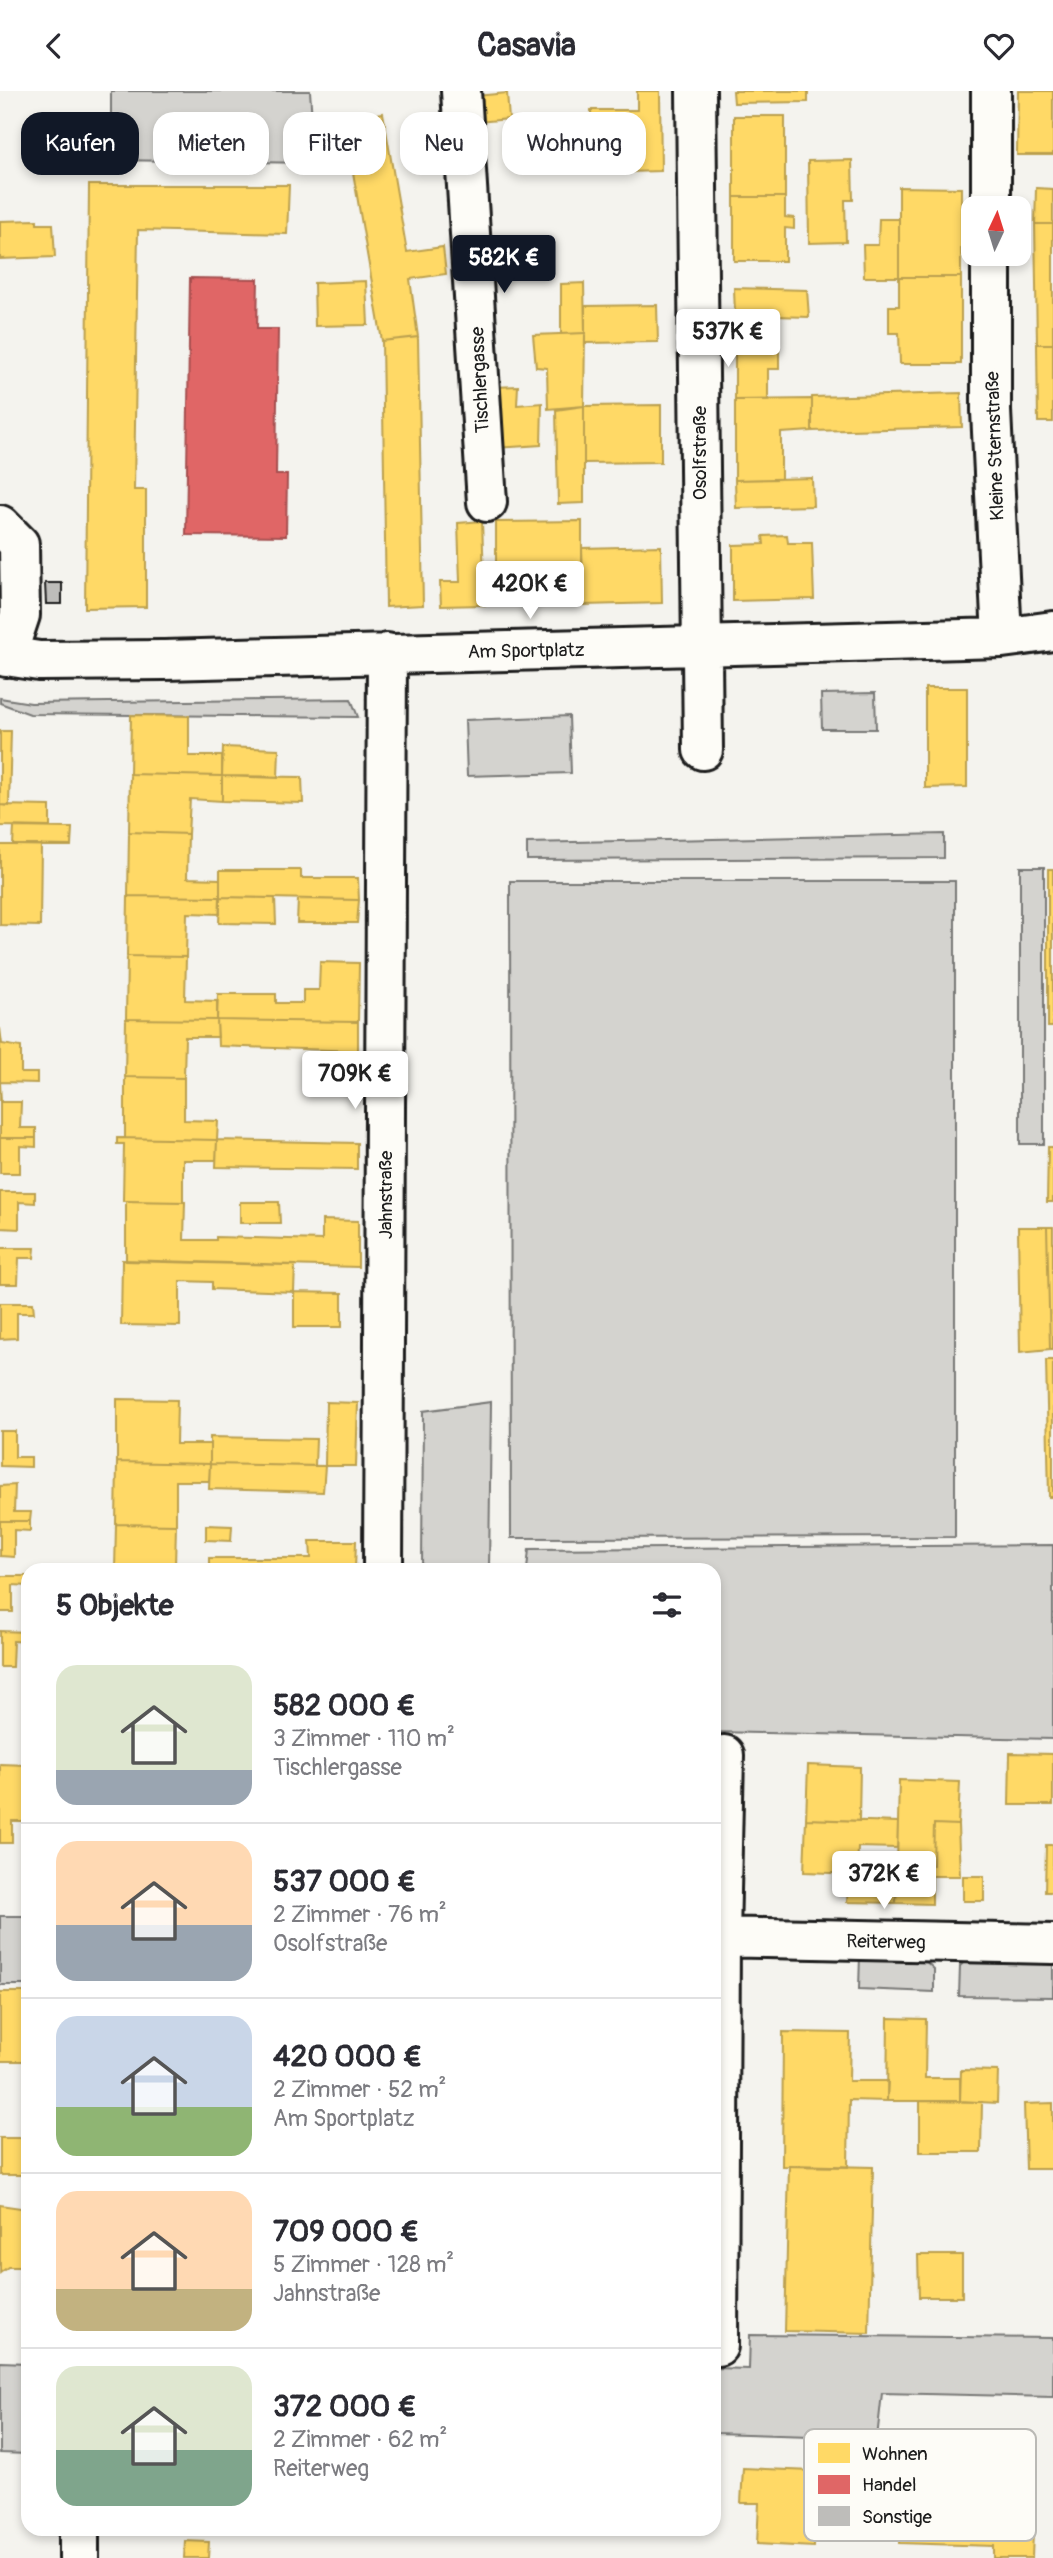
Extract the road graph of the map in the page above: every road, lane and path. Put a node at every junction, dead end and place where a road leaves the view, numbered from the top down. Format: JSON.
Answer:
{"nodes":[{"id":1,"x":461,"y":91,"type":"edge"},
{"id":2,"x":696,"y":91,"type":"edge"},
{"id":3,"x":991,"y":91,"type":"edge"},
{"id":4,"x":991,"y":196,"type":"edge"},
{"id":5,"x":991,"y":266,"type":"edge"},
{"id":6,"x":487,"y":502,"type":"dead end"},
{"id":7,"x":0,"y":525,"type":"edge"},
{"id":8,"x":1053,"y":631,"type":"edge"},
{"id":9,"x":1002,"y":638,"type":"junction"},
{"id":10,"x":701,"y":647,"type":"junction"},
{"id":11,"x":387,"y":653,"type":"junction"},
{"id":12,"x":3,"y":656,"type":"edge"},
{"id":13,"x":703,"y":750,"type":"dead end"},
{"id":14,"x":383,"y":1563,"type":"edge"},
{"id":15,"x":724,"y":1755,"type":"dead end"},
{"id":16,"x":721,"y":1833,"type":"edge"},
{"id":17,"x":721,"y":1937,"type":"edge"},
{"id":18,"x":1053,"y":1944,"type":"edge"},
{"id":19,"x":79,"y":2536,"type":"edge"},
{"id":20,"x":79,"y":2558,"type":"edge"}],
"edges":[{"from":1,"to":6,"type":"street","name":"Tischlergasse"},
{"from":2,"to":10,"type":"street","name":"Osolfstraße"},
{"from":3,"to":4,"type":"street"},
{"from":5,"to":9,"type":"street","name":"Kleine Sternstraße"},
{"from":7,"to":12,"type":"street"},
{"from":8,"to":9,"type":"street","name":"Am Sportplatz"},
{"from":9,"to":10,"type":"street","name":"Am Sportplatz"},
{"from":10,"to":11,"type":"street","name":"Am Sportplatz"},
{"from":10,"to":13,"type":"street","name":"Osolfstraße"},
{"from":11,"to":12,"type":"street","name":"Am Sportplatz"},
{"from":11,"to":14,"type":"street","name":"Jahnstraße"},
{"from":15,"to":16,"type":"street"},
{"from":17,"to":18,"type":"street","name":"Reiterweg"},
{"from":19,"to":20,"type":"street"}]}
